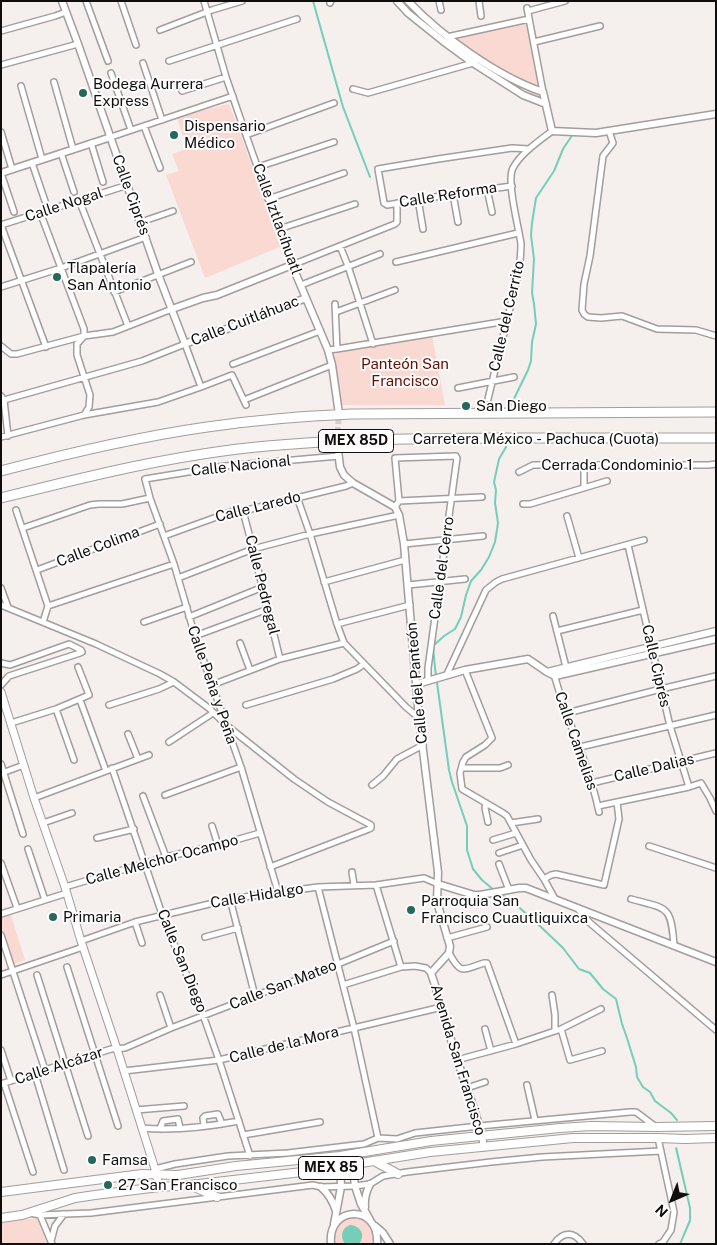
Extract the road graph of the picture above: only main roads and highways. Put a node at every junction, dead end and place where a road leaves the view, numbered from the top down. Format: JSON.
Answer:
{"nodes":[{"id":1,"x":716,"y":412,"type":"edge"},
{"id":2,"x":716,"y":438,"type":"edge"},
{"id":3,"x":1,"y":470,"type":"edge"},
{"id":4,"x":1,"y":498,"type":"edge"},
{"id":5,"x":1,"y":692,"type":"edge"},
{"id":6,"x":716,"y":1126,"type":"edge"},
{"id":7,"x":716,"y":1138,"type":"edge"},
{"id":8,"x":374,"y":1161,"type":"junction"},
{"id":9,"x":155,"y":1172,"type":"junction"},
{"id":10,"x":398,"y":1174,"type":"road end"},
{"id":11,"x":190,"y":1186,"type":"junction"},
{"id":12,"x":159,"y":1187,"type":"junction"},
{"id":13,"x":1,"y":1190,"type":"edge"},
{"id":14,"x":217,"y":1197,"type":"road end"},
{"id":15,"x":1,"y":1218,"type":"edge"}],
"edges":[{"from":1,"to":3,"type":"highway","name":"Carretera México - Pachuca (Cuota)","number":"MEX 85D"},
{"from":2,"to":4,"type":"highway","name":"Carretera México - Pachuca (Cuota)","number":"MEX 85D"},
{"from":5,"to":9,"type":"main road"},
{"from":6,"to":9,"type":"main road","number":"MEX 85"},
{"from":7,"to":8,"type":"main road","number":"MEX 85"},
{"from":8,"to":10,"type":"main road"},
{"from":8,"to":11,"type":"main road","number":"MEX 85"},
{"from":9,"to":12,"type":"main road"},
{"from":9,"to":13,"type":"main road","number":"MEX 85"},
{"from":11,"to":12,"type":"main road","number":"MEX 85"},
{"from":11,"to":14,"type":"main road"},
{"from":12,"to":15,"type":"main road","number":"MEX 85"}]}
